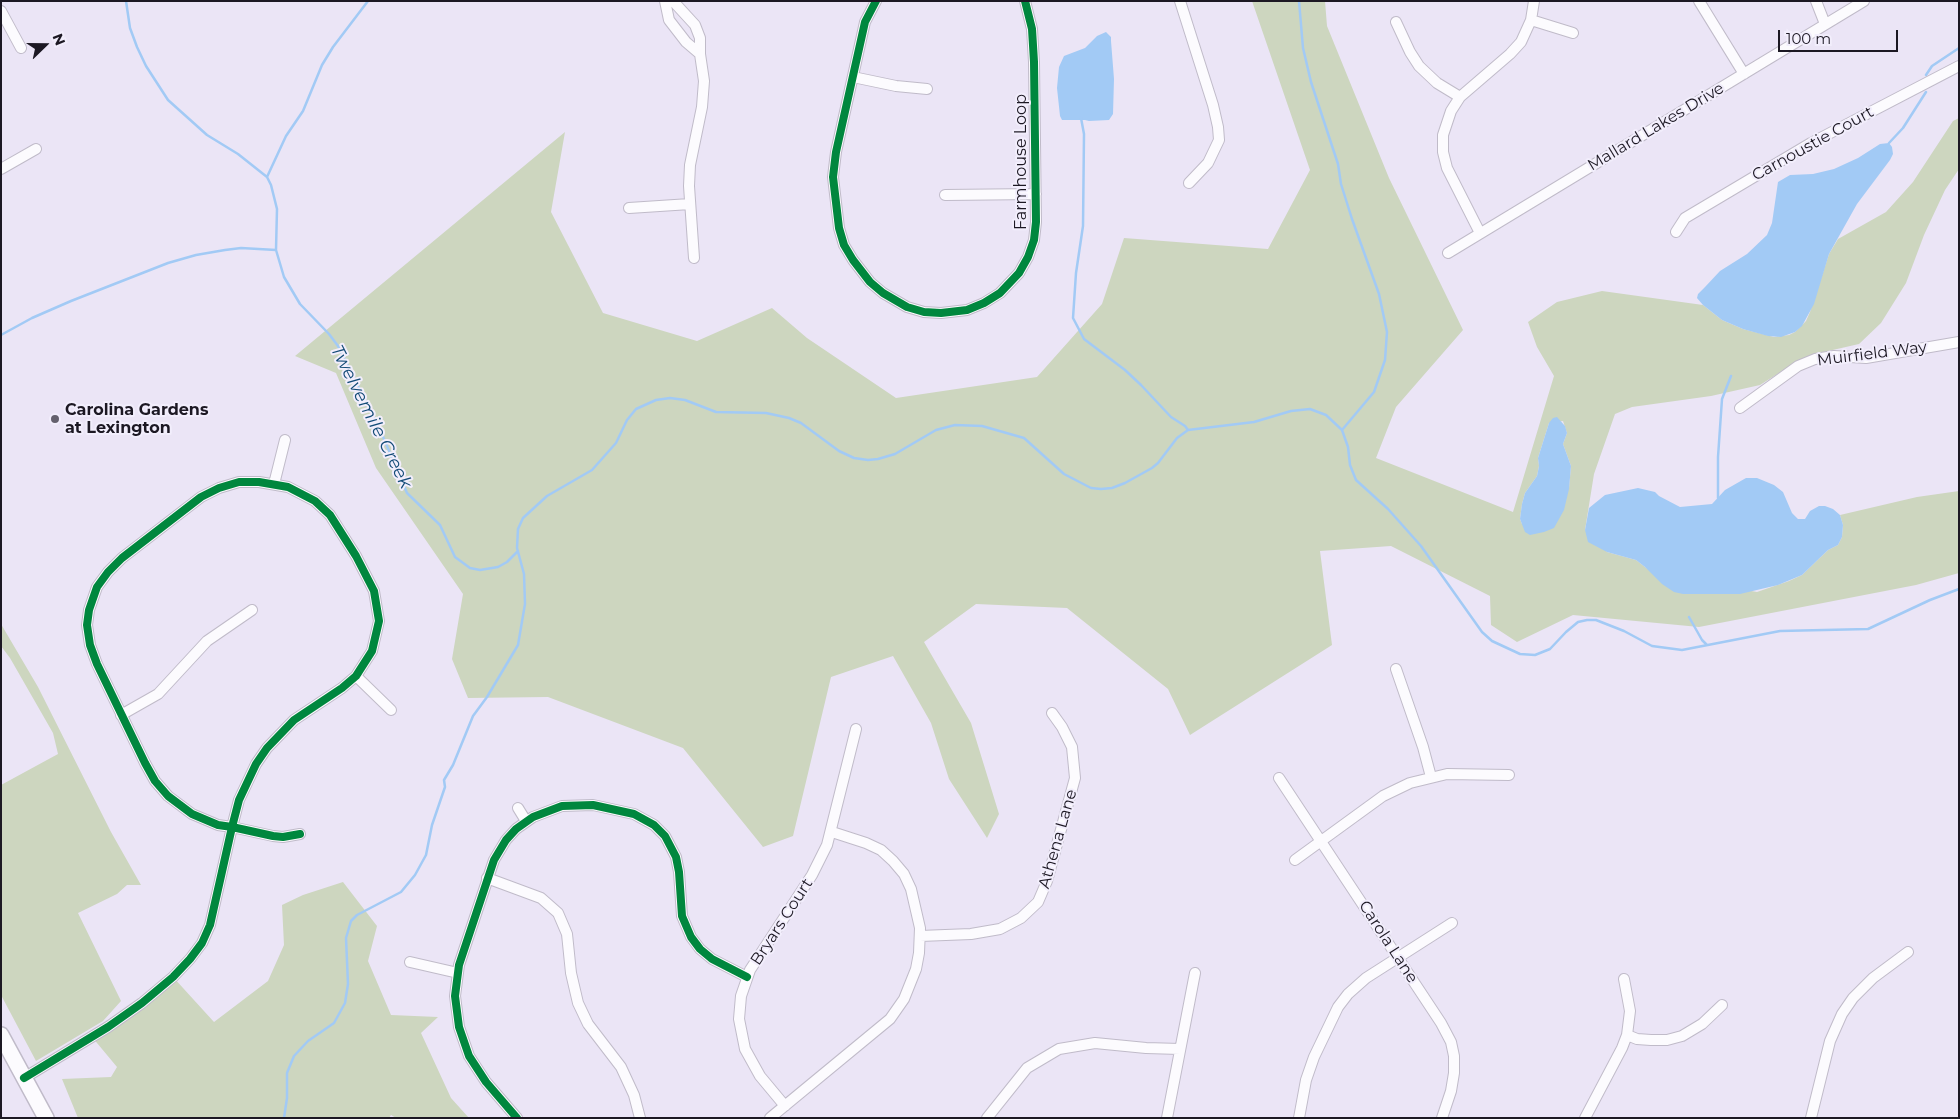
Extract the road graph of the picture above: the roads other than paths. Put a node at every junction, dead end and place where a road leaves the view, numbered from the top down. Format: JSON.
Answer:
{"nodes":[{"id":1,"x":665,"y":1,"type":"edge"},
{"id":2,"x":672,"y":1,"type":"edge"},
{"id":3,"x":876,"y":1,"type":"edge"},
{"id":4,"x":1025,"y":1,"type":"edge"},
{"id":5,"x":1180,"y":1,"type":"edge"},
{"id":6,"x":1534,"y":1,"type":"edge"},
{"id":7,"x":1699,"y":1,"type":"edge"},
{"id":8,"x":1816,"y":1,"type":"edge"},
{"id":9,"x":1864,"y":1,"type":"edge"},
{"id":10,"x":1,"y":11,"type":"edge"},
{"id":11,"x":1531,"y":20,"type":"junction"},
{"id":12,"x":1396,"y":22,"type":"dead end"},
{"id":13,"x":1826,"y":24,"type":"junction"},
{"id":14,"x":1573,"y":33,"type":"dead end"},
{"id":15,"x":21,"y":48,"type":"dead end"},
{"id":16,"x":700,"y":54,"type":"junction"},
{"id":17,"x":1959,"y":66,"type":"edge"},
{"id":18,"x":1744,"y":74,"type":"junction"},
{"id":19,"x":853,"y":77,"type":"junction"},
{"id":20,"x":927,"y":88,"type":"dead end"},
{"id":21,"x":1460,"y":97,"type":"junction"},
{"id":22,"x":36,"y":150,"type":"dead end"},
{"id":23,"x":1,"y":169,"type":"edge"},
{"id":24,"x":1189,"y":183,"type":"dead end"},
{"id":25,"x":1036,"y":194,"type":"junction"},
{"id":26,"x":945,"y":195,"type":"dead end"},
{"id":27,"x":690,"y":204,"type":"junction"},
{"id":28,"x":629,"y":208,"type":"dead end"},
{"id":29,"x":1676,"y":232,"type":"dead end"},
{"id":30,"x":1480,"y":233,"type":"junction"},
{"id":31,"x":1448,"y":253,"type":"dead end"},
{"id":32,"x":694,"y":258,"type":"dead end"},
{"id":33,"x":1959,"y":342,"type":"edge"},
{"id":34,"x":1740,"y":408,"type":"dead end"},
{"id":35,"x":285,"y":440,"type":"dead end"},
{"id":36,"x":274,"y":484,"type":"junction"},
{"id":37,"x":252,"y":610,"type":"dead end"},
{"id":38,"x":1396,"y":669,"type":"dead end"},
{"id":39,"x":356,"y":676,"type":"junction"},
{"id":40,"x":391,"y":710,"type":"dead end"},
{"id":41,"x":1052,"y":713,"type":"dead end"},
{"id":42,"x":122,"y":715,"type":"junction"},
{"id":43,"x":856,"y":729,"type":"dead end"},
{"id":44,"x":1509,"y":774,"type":"dead end"},
{"id":45,"x":1431,"y":777,"type":"junction"},
{"id":46,"x":1279,"y":778,"type":"dead end"},
{"id":47,"x":518,"y":808,"type":"dead end"},
{"id":48,"x":526,"y":821,"type":"junction"},
{"id":49,"x":232,"y":827,"type":"junction"},
{"id":50,"x":832,"y":832,"type":"junction"},
{"id":51,"x":300,"y":834,"type":"dead end"},
{"id":52,"x":1320,"y":840,"type":"junction"},
{"id":53,"x":1294,"y":860,"type":"dead end"},
{"id":54,"x":487,"y":878,"type":"junction"},
{"id":55,"x":1452,"y":923,"type":"dead end"},
{"id":56,"x":920,"y":936,"type":"junction"},
{"id":57,"x":1908,"y":952,"type":"dead end"},
{"id":58,"x":1398,"y":956,"type":"junction"},
{"id":59,"x":410,"y":962,"type":"dead end"},
{"id":60,"x":458,"y":973,"type":"junction"},
{"id":61,"x":1195,"y":973,"type":"dead end"},
{"id":62,"x":747,"y":977,"type":"junction"},
{"id":63,"x":1624,"y":980,"type":"dead end"},
{"id":64,"x":1722,"y":1006,"type":"dead end"},
{"id":65,"x":1,"y":1035,"type":"edge"},
{"id":66,"x":1627,"y":1035,"type":"junction"},
{"id":67,"x":1180,"y":1049,"type":"junction"},
{"id":68,"x":24,"y":1078,"type":"junction"},
{"id":69,"x":785,"y":1106,"type":"junction"},
{"id":70,"x":46,"y":1118,"type":"edge"},
{"id":71,"x":517,"y":1118,"type":"edge"},
{"id":72,"x":640,"y":1118,"type":"edge"},
{"id":73,"x":770,"y":1118,"type":"edge"},
{"id":74,"x":987,"y":1118,"type":"edge"},
{"id":75,"x":1167,"y":1118,"type":"edge"},
{"id":76,"x":1299,"y":1118,"type":"edge"},
{"id":77,"x":1442,"y":1118,"type":"edge"},
{"id":78,"x":1585,"y":1118,"type":"edge"},
{"id":79,"x":1811,"y":1118,"type":"edge"}],
"edges":[{"from":1,"to":16,"type":"street"},
{"from":2,"to":16,"type":"street"},
{"from":3,"to":19,"type":"street","name":"Farmhouse Loop"},
{"from":4,"to":25,"type":"street","name":"Farmhouse Loop"},
{"from":5,"to":24,"type":"street"},
{"from":6,"to":11,"type":"street"},
{"from":7,"to":18,"type":"street"},
{"from":8,"to":13,"type":"street"},
{"from":9,"to":13,"type":"street","name":"Mallard Lakes Drive"},
{"from":10,"to":15,"type":"street"},
{"from":11,"to":14,"type":"street"},
{"from":11,"to":21,"type":"street"},
{"from":12,"to":21,"type":"street"},
{"from":13,"to":18,"type":"street","name":"Mallard Lakes Drive"},
{"from":16,"to":27,"type":"street"},
{"from":17,"to":29,"type":"street","name":"Carnoustie Court"},
{"from":18,"to":30,"type":"street","name":"Mallard Lakes Drive"},
{"from":19,"to":20,"type":"street"},
{"from":19,"to":25,"type":"street","name":"Farmhouse Loop"},
{"from":21,"to":30,"type":"street"},
{"from":22,"to":23,"type":"street"},
{"from":25,"to":26,"type":"street"},
{"from":27,"to":28,"type":"street"},
{"from":27,"to":32,"type":"street"},
{"from":30,"to":31,"type":"street","name":"Mallard Lakes Drive"},
{"from":33,"to":34,"type":"street","name":"Muirfield Way"},
{"from":35,"to":36,"type":"street"},
{"from":36,"to":39,"type":"street"},
{"from":36,"to":42,"type":"street"},
{"from":37,"to":42,"type":"street"},
{"from":38,"to":45,"type":"street"},
{"from":39,"to":40,"type":"street"},
{"from":39,"to":49,"type":"street"},
{"from":41,"to":56,"type":"street","name":"Athena Lane"},
{"from":42,"to":49,"type":"street"},
{"from":43,"to":50,"type":"street","name":"Bryars Court"},
{"from":44,"to":45,"type":"street"},
{"from":45,"to":52,"type":"street"},
{"from":46,"to":52,"type":"street","name":"Carola Lane"},
{"from":47,"to":48,"type":"street"},
{"from":48,"to":54,"type":"street"},
{"from":48,"to":62,"type":"street"},
{"from":49,"to":51,"type":"street"},
{"from":49,"to":68,"type":"street"},
{"from":50,"to":56,"type":"street"},
{"from":50,"to":62,"type":"street","name":"Bryars Court"},
{"from":52,"to":53,"type":"street"},
{"from":52,"to":58,"type":"street","name":"Carola Lane"},
{"from":54,"to":60,"type":"street"},
{"from":54,"to":72,"type":"street"},
{"from":55,"to":58,"type":"street"},
{"from":56,"to":69,"type":"street"},
{"from":57,"to":79,"type":"street"},
{"from":58,"to":76,"type":"street"},
{"from":58,"to":77,"type":"street","name":"Carola Lane"},
{"from":59,"to":60,"type":"street"},
{"from":60,"to":71,"type":"street"},
{"from":61,"to":67,"type":"street"},
{"from":62,"to":69,"type":"street","name":"Bryars Court"},
{"from":63,"to":66,"type":"street"},
{"from":64,"to":66,"type":"street"},
{"from":65,"to":68,"type":"main road"},
{"from":66,"to":78,"type":"street"},
{"from":67,"to":74,"type":"street"},
{"from":67,"to":75,"type":"street"},
{"from":68,"to":70,"type":"main road"},
{"from":69,"to":73,"type":"street"}]}
